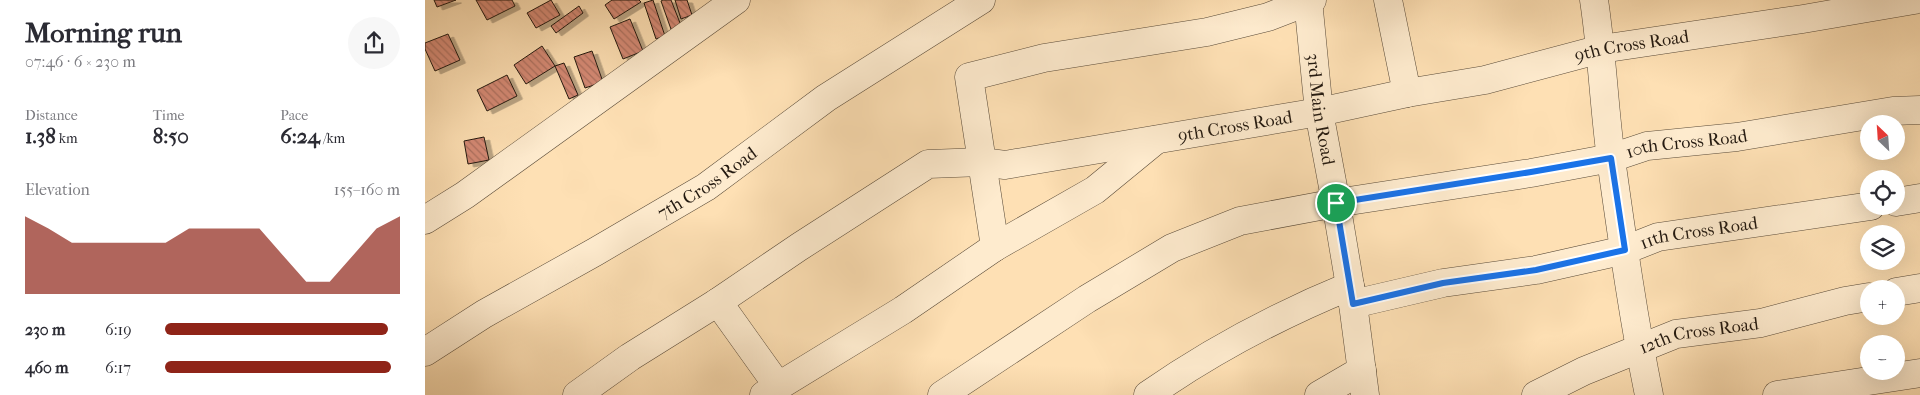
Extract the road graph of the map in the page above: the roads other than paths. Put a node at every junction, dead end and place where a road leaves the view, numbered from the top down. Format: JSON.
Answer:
{"nodes":[{"id":1,"x":736,"y":0,"type":"edge"},
{"id":2,"x":981,"y":0,"type":"edge"},
{"id":3,"x":1308,"y":0,"type":"edge"},
{"id":4,"x":1312,"y":0,"type":"edge"},
{"id":5,"x":1389,"y":0,"type":"edge"},
{"id":6,"x":1594,"y":0,"type":"edge"},
{"id":7,"x":1913,"y":0,"type":"edge"},
{"id":8,"x":1601,"y":49,"type":"junction"},
{"id":9,"x":1407,"y":93,"type":"junction"},
{"id":10,"x":1920,"y":110,"type":"edge"},
{"id":11,"x":1319,"y":112,"type":"junction"},
{"id":12,"x":1157,"y":139,"type":"junction"},
{"id":13,"x":1611,"y":158,"type":"junction"},
{"id":14,"x":982,"y":162,"type":"junction"},
{"id":15,"x":1920,"y":198,"type":"edge"},
{"id":16,"x":1905,"y":200,"type":"edge"},
{"id":17,"x":1336,"y":203,"type":"junction"},
{"id":18,"x":1860,"y":208,"type":"edge"},
{"id":19,"x":425,"y":220,"type":"edge"},
{"id":20,"x":995,"y":247,"type":"junction"},
{"id":21,"x":1625,"y":250,"type":"junction"},
{"id":22,"x":1920,"y":288,"type":"edge"},
{"id":23,"x":1905,"y":290,"type":"edge"},
{"id":24,"x":1351,"y":295,"type":"junction"},
{"id":25,"x":1860,"y":298,"type":"edge"},
{"id":26,"x":718,"y":302,"type":"junction"},
{"id":27,"x":1639,"y":349,"type":"junction"},
{"id":28,"x":425,"y":352,"type":"edge"},
{"id":29,"x":1920,"y":374,"type":"edge"},
{"id":30,"x":1363,"y":383,"type":"edge"},
{"id":31,"x":771,"y":390,"type":"edge"},
{"id":32,"x":577,"y":395,"type":"edge"},
{"id":33,"x":942,"y":395,"type":"edge"},
{"id":34,"x":1148,"y":395,"type":"edge"},
{"id":35,"x":1319,"y":395,"type":"edge"},
{"id":36,"x":1536,"y":395,"type":"edge"},
{"id":37,"x":1649,"y":395,"type":"edge"},
{"id":38,"x":1777,"y":395,"type":"edge"}],
"edges":[{"from":1,"to":19,"type":"street"},
{"from":2,"to":28,"type":"street","name":"7th Cross Road"},
{"from":3,"to":4,"type":"street"},
{"from":3,"to":11,"type":"street","name":"3rd Main Road"},
{"from":3,"to":14,"type":"street"},
{"from":5,"to":9,"type":"street"},
{"from":6,"to":8,"type":"street"},
{"from":7,"to":8,"type":"street","name":"9th Cross Road"},
{"from":8,"to":9,"type":"street","name":"9th Cross Road"},
{"from":8,"to":13,"type":"street"},
{"from":9,"to":11,"type":"street","name":"9th Cross Road"},
{"from":10,"to":13,"type":"street","name":"10th Cross Road"},
{"from":11,"to":12,"type":"street","name":"9th Cross Road"},
{"from":11,"to":17,"type":"street","name":"3rd Main Road"},
{"from":12,"to":14,"type":"street","name":"9th Cross Road"},
{"from":12,"to":20,"type":"street"},
{"from":13,"to":17,"type":"street","name":"10th Cross Road"},
{"from":13,"to":21,"type":"street"},
{"from":14,"to":20,"type":"street"},
{"from":14,"to":26,"type":"street","name":"9th Cross Road"},
{"from":15,"to":16,"type":"street"},
{"from":17,"to":24,"type":"street","name":"3rd Main Road"},
{"from":17,"to":33,"type":"street","name":"10th Cross Road"},
{"from":18,"to":21,"type":"street","name":"11th Cross Road"},
{"from":20,"to":31,"type":"street"},
{"from":21,"to":24,"type":"street","name":"11th Cross Road"},
{"from":21,"to":27,"type":"street"},
{"from":22,"to":23,"type":"street"},
{"from":24,"to":30,"type":"street","name":"3rd Main Road"},
{"from":24,"to":34,"type":"street","name":"11th Cross Road"},
{"from":25,"to":27,"type":"street","name":"12th Cross Road"},
{"from":26,"to":31,"type":"street"},
{"from":26,"to":32,"type":"street","name":"9th Cross Road"},
{"from":27,"to":36,"type":"street","name":"12th Cross Road"},
{"from":27,"to":37,"type":"street"},
{"from":29,"to":38,"type":"street"},
{"from":30,"to":35,"type":"street"}]}
